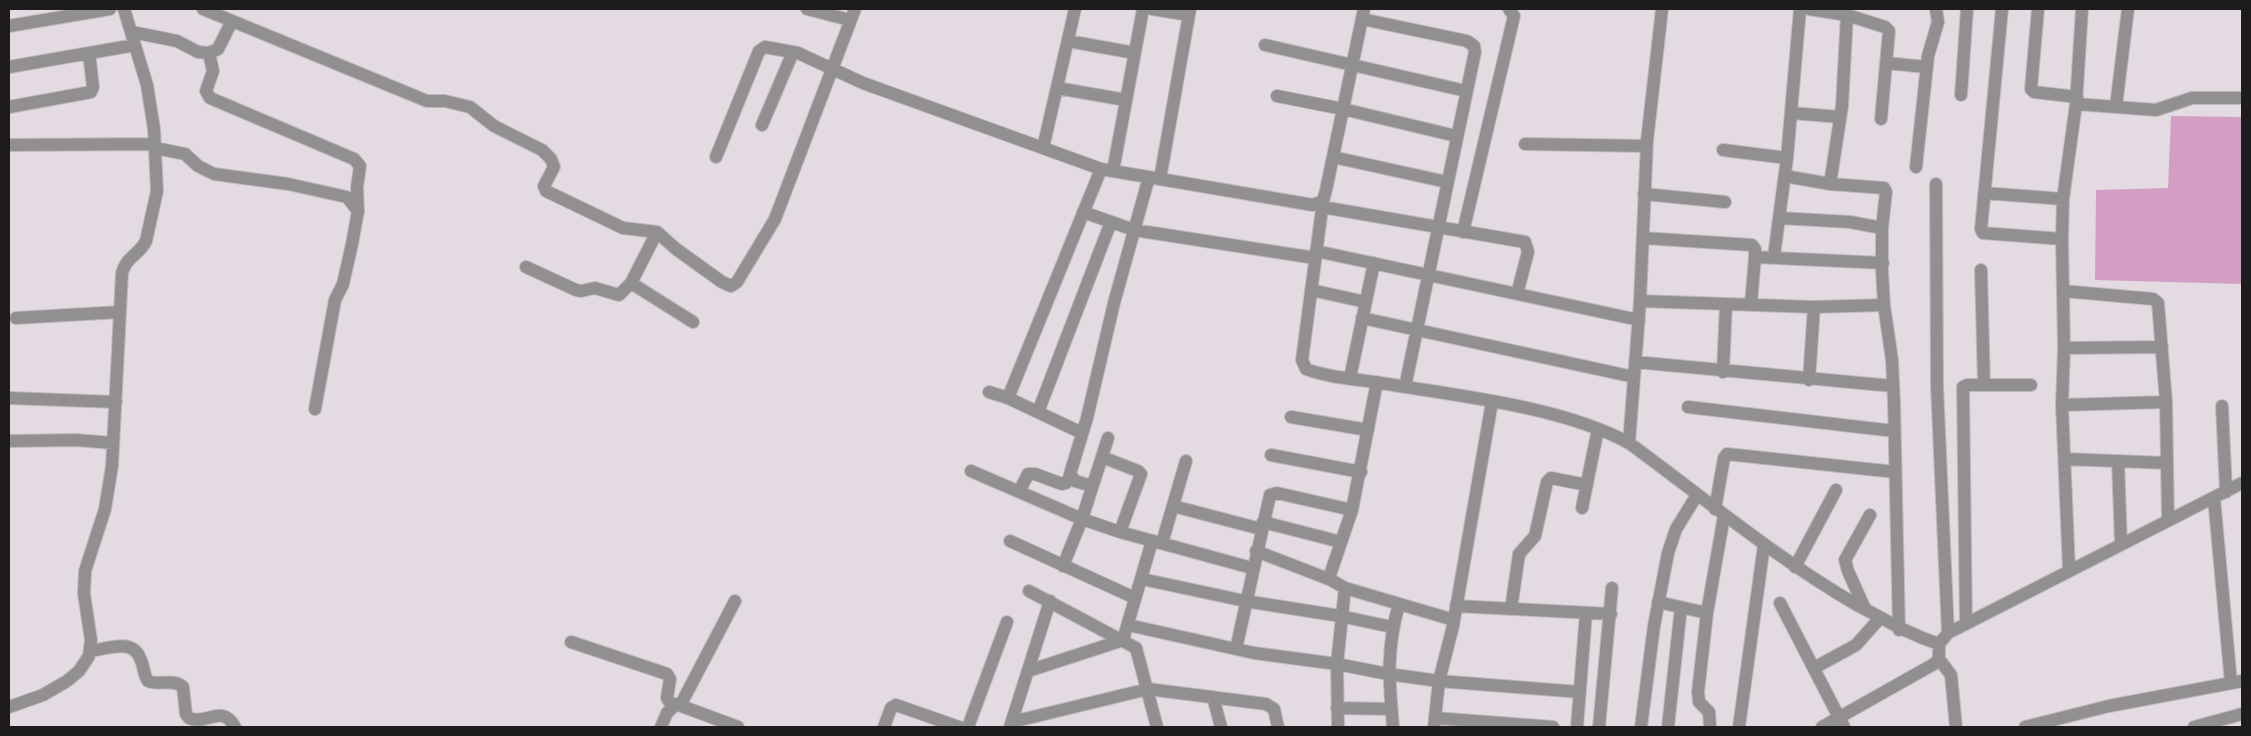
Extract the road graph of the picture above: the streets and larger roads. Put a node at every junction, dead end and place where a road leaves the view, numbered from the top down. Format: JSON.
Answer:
{"nodes":[{"id":1,"x":110,"y":9,"type":"edge"},
{"id":2,"x":124,"y":9,"type":"edge"},
{"id":3,"x":203,"y":9,"type":"edge"},
{"id":4,"x":807,"y":9,"type":"edge"},
{"id":5,"x":1075,"y":9,"type":"edge"},
{"id":6,"x":1143,"y":9,"type":"edge"},
{"id":7,"x":1152,"y":9,"type":"edge"},
{"id":8,"x":1509,"y":9,"type":"edge"},
{"id":9,"x":1662,"y":9,"type":"edge"},
{"id":10,"x":1800,"y":9,"type":"edge"},
{"id":11,"x":1810,"y":9,"type":"edge"},
{"id":12,"x":1936,"y":9,"type":"edge"},
{"id":13,"x":1967,"y":9,"type":"edge"},
{"id":14,"x":2002,"y":9,"type":"edge"},
{"id":15,"x":2038,"y":9,"type":"edge"},
{"id":16,"x":2082,"y":9,"type":"edge"},
{"id":17,"x":2128,"y":9,"type":"edge"},
{"id":18,"x":1190,"y":12,"type":"edge"},
{"id":19,"x":852,"y":14,"type":"edge"},
{"id":20,"x":1363,"y":14,"type":"edge"},
{"id":21,"x":1847,"y":15,"type":"junction"},
{"id":22,"x":232,"y":21,"type":"junction"},
{"id":23,"x":9,"y":26,"type":"edge"},
{"id":24,"x":134,"y":38,"type":"junction"},
{"id":25,"x":1068,"y":41,"type":"junction"},
{"id":26,"x":1265,"y":45,"type":"dead end"},
{"id":27,"x":793,"y":52,"type":"junction"},
{"id":28,"x":89,"y":53,"type":"junction"},
{"id":29,"x":209,"y":53,"type":"junction"},
{"id":30,"x":1134,"y":53,"type":"junction"},
{"id":31,"x":1886,"y":63,"type":"junction"},
{"id":32,"x":1352,"y":66,"type":"junction"},
{"id":33,"x":9,"y":67,"type":"edge"},
{"id":34,"x":1927,"y":67,"type":"junction"},
{"id":35,"x":830,"y":69,"type":"junction"},
{"id":36,"x":1057,"y":88,"type":"junction"},
{"id":37,"x":1466,"y":90,"type":"junction"},
{"id":38,"x":1961,"y":95,"type":"dead end"},
{"id":39,"x":1277,"y":96,"type":"dead end"},
{"id":40,"x":2242,"y":98,"type":"edge"},
{"id":41,"x":1126,"y":100,"type":"junction"},
{"id":42,"x":2076,"y":101,"type":"junction"},
{"id":43,"x":2116,"y":106,"type":"junction"},
{"id":44,"x":9,"y":107,"type":"edge"},
{"id":45,"x":1342,"y":109,"type":"junction"},
{"id":46,"x":1792,"y":113,"type":"junction"},
{"id":47,"x":1840,"y":117,"type":"junction"},
{"id":48,"x":1881,"y":119,"type":"dead end"},
{"id":49,"x":762,"y":124,"type":"dead end"},
{"id":50,"x":1456,"y":136,"type":"junction"},
{"id":51,"x":1526,"y":144,"type":"dead end"},
{"id":52,"x":9,"y":145,"type":"edge"},
{"id":53,"x":155,"y":146,"type":"junction"},
{"id":54,"x":1646,"y":146,"type":"junction"},
{"id":55,"x":1043,"y":148,"type":"junction"},
{"id":56,"x":1724,"y":150,"type":"dead end"},
{"id":57,"x":1333,"y":156,"type":"junction"},
{"id":58,"x":716,"y":157,"type":"dead end"},
{"id":59,"x":1787,"y":158,"type":"junction"},
{"id":60,"x":1916,"y":167,"type":"dead end"},
{"id":61,"x":1107,"y":170,"type":"junction"},
{"id":62,"x":1785,"y":176,"type":"junction"},
{"id":63,"x":1154,"y":178,"type":"junction"},
{"id":64,"x":1447,"y":182,"type":"junction"},
{"id":65,"x":1830,"y":184,"type":"junction"},
{"id":66,"x":1936,"y":184,"type":"dead end"},
{"id":67,"x":1984,"y":193,"type":"junction"},
{"id":68,"x":1644,"y":194,"type":"junction"},
{"id":69,"x":2063,"y":199,"type":"junction"},
{"id":70,"x":1725,"y":202,"type":"dead end"},
{"id":71,"x":1323,"y":204,"type":"junction"},
{"id":72,"x":358,"y":211,"type":"junction"},
{"id":73,"x":1083,"y":212,"type":"junction"},
{"id":74,"x":1780,"y":218,"type":"junction"},
{"id":75,"x":1111,"y":222,"type":"junction"},
{"id":76,"x":1438,"y":228,"type":"junction"},
{"id":77,"x":1882,"y":228,"type":"junction"},
{"id":78,"x":1134,"y":230,"type":"junction"},
{"id":79,"x":657,"y":232,"type":"junction"},
{"id":80,"x":1462,"y":232,"type":"junction"},
{"id":81,"x":1643,"y":238,"type":"junction"},
{"id":82,"x":2062,"y":239,"type":"junction"},
{"id":83,"x":1316,"y":254,"type":"junction"},
{"id":84,"x":1774,"y":256,"type":"junction"},
{"id":85,"x":1755,"y":257,"type":"junction"},
{"id":86,"x":1374,"y":262,"type":"junction"},
{"id":87,"x":1882,"y":262,"type":"junction"},
{"id":88,"x":526,"y":267,"type":"dead end"},
{"id":89,"x":1981,"y":270,"type":"dead end"},
{"id":90,"x":1428,"y":274,"type":"junction"},
{"id":91,"x":631,"y":283,"type":"junction"},
{"id":92,"x":1311,"y":290,"type":"junction"},
{"id":93,"x":2063,"y":291,"type":"junction"},
{"id":94,"x":1517,"y":294,"type":"junction"},
{"id":95,"x":1640,"y":301,"type":"junction"},
{"id":96,"x":1366,"y":302,"type":"junction"},
{"id":97,"x":1751,"y":303,"type":"junction"},
{"id":98,"x":1726,"y":304,"type":"junction"},
{"id":99,"x":1884,"y":305,"type":"junction"},
{"id":100,"x":1814,"y":307,"type":"junction"},
{"id":101,"x":120,"y":312,"type":"junction"},
{"id":102,"x":16,"y":318,"type":"dead end"},
{"id":103,"x":1362,"y":318,"type":"junction"},
{"id":104,"x":1639,"y":320,"type":"junction"},
{"id":105,"x":693,"y":322,"type":"dead end"},
{"id":106,"x":1416,"y":330,"type":"junction"},
{"id":107,"x":2162,"y":347,"type":"junction"},
{"id":108,"x":2064,"y":348,"type":"junction"},
{"id":109,"x":1635,"y":362,"type":"junction"},
{"id":110,"x":1723,"y":372,"type":"junction"},
{"id":111,"x":1634,"y":377,"type":"junction"},
{"id":112,"x":1350,"y":378,"type":"junction"},
{"id":113,"x":1808,"y":380,"type":"junction"},
{"id":114,"x":1378,"y":382,"type":"junction"},
{"id":115,"x":1984,"y":385,"type":"junction"},
{"id":116,"x":2031,"y":385,"type":"dead end"},
{"id":117,"x":1893,"y":386,"type":"junction"},
{"id":118,"x":1405,"y":387,"type":"junction"},
{"id":119,"x":989,"y":392,"type":"dead end"},
{"id":120,"x":9,"y":398,"type":"edge"},
{"id":121,"x":1008,"y":398,"type":"junction"},
{"id":122,"x":116,"y":402,"type":"junction"},
{"id":123,"x":1492,"y":402,"type":"junction"},
{"id":124,"x":2166,"y":402,"type":"junction"},
{"id":125,"x":2062,"y":405,"type":"junction"},
{"id":126,"x":1688,"y":406,"type":"dead end"},
{"id":127,"x":2222,"y":406,"type":"dead end"},
{"id":128,"x":315,"y":409,"type":"dead end"},
{"id":129,"x":1038,"y":412,"type":"junction"},
{"id":130,"x":1291,"y":416,"type":"dead end"},
{"id":131,"x":1598,"y":429,"type":"junction"},
{"id":132,"x":1368,"y":430,"type":"junction"},
{"id":133,"x":1894,"y":431,"type":"junction"},
{"id":134,"x":1082,"y":433,"type":"junction"},
{"id":135,"x":1108,"y":438,"type":"dead end"},
{"id":136,"x":9,"y":441,"type":"edge"},
{"id":137,"x":113,"y":443,"type":"junction"},
{"id":138,"x":1628,"y":443,"type":"junction"},
{"id":139,"x":1271,"y":455,"type":"dead end"},
{"id":140,"x":1102,"y":457,"type":"junction"},
{"id":141,"x":2064,"y":460,"type":"junction"},
{"id":142,"x":1186,"y":461,"type":"dead end"},
{"id":143,"x":2118,"y":462,"type":"junction"},
{"id":144,"x":2167,"y":463,"type":"junction"},
{"id":145,"x":971,"y":471,"type":"dead end"},
{"id":146,"x":1361,"y":472,"type":"junction"},
{"id":147,"x":1895,"y":472,"type":"junction"},
{"id":148,"x":1070,"y":476,"type":"junction"},
{"id":149,"x":2242,"y":483,"type":"edge"},
{"id":150,"x":1587,"y":485,"type":"junction"},
{"id":151,"x":1092,"y":486,"type":"junction"},
{"id":152,"x":1836,"y":490,"type":"dead end"},
{"id":153,"x":1019,"y":492,"type":"junction"},
{"id":154,"x":1697,"y":495,"type":"junction"},
{"id":155,"x":2220,"y":495,"type":"junction"},
{"id":156,"x":1173,"y":506,"type":"junction"},
{"id":157,"x":1582,"y":508,"type":"dead end"},
{"id":158,"x":1352,"y":510,"type":"junction"},
{"id":159,"x":1720,"y":512,"type":"junction"},
{"id":160,"x":1870,"y":515,"type":"dead end"},
{"id":161,"x":1082,"y":519,"type":"junction"},
{"id":162,"x":2168,"y":521,"type":"junction"},
{"id":163,"x":1262,"y":526,"type":"junction"},
{"id":164,"x":1120,"y":532,"type":"junction"},
{"id":165,"x":1010,"y":541,"type":"dead end"},
{"id":166,"x":1157,"y":542,"type":"junction"},
{"id":167,"x":1341,"y":542,"type":"junction"},
{"id":168,"x":2121,"y":544,"type":"junction"},
{"id":169,"x":1764,"y":545,"type":"junction"},
{"id":170,"x":1256,"y":551,"type":"junction"},
{"id":171,"x":1063,"y":566,"type":"junction"},
{"id":172,"x":1795,"y":567,"type":"junction"},
{"id":173,"x":1252,"y":568,"type":"junction"},
{"id":174,"x":2068,"y":570,"type":"junction"},
{"id":175,"x":1142,"y":579,"type":"junction"},
{"id":176,"x":1331,"y":580,"type":"junction"},
{"id":177,"x":1345,"y":588,"type":"junction"},
{"id":178,"x":1612,"y":588,"type":"dead end"},
{"id":179,"x":1029,"y":591,"type":"dead end"},
{"id":180,"x":1135,"y":598,"type":"junction"},
{"id":181,"x":734,"y":601,"type":"dead end"},
{"id":182,"x":1050,"y":601,"type":"junction"},
{"id":183,"x":1245,"y":601,"type":"junction"},
{"id":184,"x":1658,"y":602,"type":"junction"},
{"id":185,"x":1780,"y":603,"type":"dead end"},
{"id":186,"x":1399,"y":604,"type":"junction"},
{"id":187,"x":1456,"y":606,"type":"junction"},
{"id":188,"x":1681,"y":607,"type":"junction"},
{"id":189,"x":1511,"y":609,"type":"junction"},
{"id":190,"x":1865,"y":609,"type":"junction"},
{"id":191,"x":1707,"y":612,"type":"junction"},
{"id":192,"x":1586,"y":613,"type":"junction"},
{"id":193,"x":1611,"y":614,"type":"junction"},
{"id":194,"x":1340,"y":616,"type":"junction"},
{"id":195,"x":1880,"y":618,"type":"junction"},
{"id":196,"x":1454,"y":620,"type":"junction"},
{"id":197,"x":1007,"y":622,"type":"dead end"},
{"id":198,"x":1966,"y":624,"type":"junction"},
{"id":199,"x":1128,"y":625,"type":"junction"},
{"id":200,"x":1392,"y":627,"type":"junction"},
{"id":201,"x":1900,"y":630,"type":"junction"},
{"id":202,"x":1948,"y":633,"type":"junction"},
{"id":203,"x":1123,"y":640,"type":"junction"},
{"id":204,"x":571,"y":642,"type":"dead end"},
{"id":205,"x":1939,"y":644,"type":"junction"},
{"id":206,"x":1236,"y":649,"type":"junction"},
{"id":207,"x":90,"y":651,"type":"junction"},
{"id":208,"x":1939,"y":659,"type":"junction"},
{"id":209,"x":1337,"y":664,"type":"junction"},
{"id":210,"x":1814,"y":668,"type":"junction"},
{"id":211,"x":1028,"y":671,"type":"junction"},
{"id":212,"x":1388,"y":674,"type":"junction"},
{"id":213,"x":1439,"y":681,"type":"junction"},
{"id":214,"x":2237,"y":682,"type":"edge"},
{"id":215,"x":1148,"y":689,"type":"junction"},
{"id":216,"x":1580,"y":692,"type":"junction"},
{"id":217,"x":1213,"y":697,"type":"junction"},
{"id":218,"x":676,"y":705,"type":"junction"},
{"id":219,"x":9,"y":707,"type":"edge"},
{"id":220,"x":1337,"y":708,"type":"junction"},
{"id":221,"x":1391,"y":709,"type":"junction"},
{"id":222,"x":2242,"y":714,"type":"edge"},
{"id":223,"x":1435,"y":722,"type":"edge"},
{"id":224,"x":1842,"y":722,"type":"edge"},
{"id":225,"x":1011,"y":725,"type":"edge"},
{"id":226,"x":235,"y":727,"type":"edge"},
{"id":227,"x":661,"y":727,"type":"edge"},
{"id":228,"x":738,"y":727,"type":"edge"},
{"id":229,"x":884,"y":727,"type":"edge"},
{"id":230,"x":959,"y":727,"type":"edge"},
{"id":231,"x":968,"y":727,"type":"edge"},
{"id":232,"x":1157,"y":727,"type":"edge"},
{"id":233,"x":1221,"y":727,"type":"edge"},
{"id":234,"x":1278,"y":727,"type":"edge"},
{"id":235,"x":1338,"y":727,"type":"edge"},
{"id":236,"x":1393,"y":727,"type":"edge"},
{"id":237,"x":1539,"y":727,"type":"edge"},
{"id":238,"x":1553,"y":727,"type":"edge"},
{"id":239,"x":1577,"y":727,"type":"edge"},
{"id":240,"x":1599,"y":727,"type":"edge"},
{"id":241,"x":1641,"y":727,"type":"edge"},
{"id":242,"x":1668,"y":727,"type":"edge"},
{"id":243,"x":1710,"y":727,"type":"edge"},
{"id":244,"x":1739,"y":727,"type":"edge"},
{"id":245,"x":1822,"y":727,"type":"edge"},
{"id":246,"x":1956,"y":727,"type":"edge"},
{"id":247,"x":2025,"y":727,"type":"edge"},
{"id":248,"x":2194,"y":727,"type":"edge"}],
"edges":[{"from":1,"to":23,"type":"street"},
{"from":2,"to":24,"type":"street"},
{"from":3,"to":22,"type":"street"},
{"from":4,"to":19,"type":"street"},
{"from":5,"to":25,"type":"street"},
{"from":6,"to":30,"type":"street"},
{"from":7,"to":18,"type":"street"},
{"from":8,"to":80,"type":"street"},
{"from":9,"to":54,"type":"street"},
{"from":10,"to":46,"type":"street"},
{"from":11,"to":21,"type":"street"},
{"from":12,"to":34,"type":"street"},
{"from":13,"to":38,"type":"street"},
{"from":14,"to":67,"type":"street"},
{"from":15,"to":42,"type":"street"},
{"from":16,"to":42,"type":"street"},
{"from":17,"to":43,"type":"street"},
{"from":18,"to":63,"type":"street"},
{"from":19,"to":35,"type":"street"},
{"from":20,"to":32,"type":"street"},
{"from":20,"to":37,"type":"street"},
{"from":21,"to":31,"type":"street"},
{"from":21,"to":47,"type":"street"},
{"from":22,"to":29,"type":"street"},
{"from":22,"to":79,"type":"street"},
{"from":24,"to":28,"type":"street"},
{"from":24,"to":29,"type":"street"},
{"from":24,"to":53,"type":"street"},
{"from":25,"to":30,"type":"street"},
{"from":25,"to":36,"type":"street"},
{"from":26,"to":32,"type":"street"},
{"from":27,"to":35,"type":"street"},
{"from":27,"to":49,"type":"street"},
{"from":27,"to":58,"type":"street"},
{"from":28,"to":33,"type":"street"},
{"from":28,"to":44,"type":"street"},
{"from":29,"to":72,"type":"street"},
{"from":30,"to":41,"type":"street"},
{"from":31,"to":34,"type":"street"},
{"from":31,"to":48,"type":"street"},
{"from":32,"to":37,"type":"street"},
{"from":32,"to":45,"type":"street"},
{"from":34,"to":60,"type":"street"},
{"from":35,"to":55,"type":"street"},
{"from":35,"to":79,"type":"street"},
{"from":36,"to":41,"type":"street"},
{"from":36,"to":55,"type":"street"},
{"from":37,"to":50,"type":"street"},
{"from":39,"to":45,"type":"street"},
{"from":40,"to":43,"type":"street"},
{"from":41,"to":61,"type":"street"},
{"from":42,"to":43,"type":"street"},
{"from":42,"to":69,"type":"street"},
{"from":45,"to":50,"type":"street"},
{"from":45,"to":57,"type":"street"},
{"from":46,"to":47,"type":"street"},
{"from":46,"to":59,"type":"street"},
{"from":47,"to":65,"type":"street"},
{"from":50,"to":64,"type":"street"},
{"from":51,"to":54,"type":"street"},
{"from":52,"to":53,"type":"street"},
{"from":53,"to":72,"type":"street"},
{"from":53,"to":101,"type":"street"},
{"from":54,"to":68,"type":"street"},
{"from":55,"to":61,"type":"street"},
{"from":56,"to":59,"type":"street"},
{"from":57,"to":64,"type":"street"},
{"from":57,"to":71,"type":"street"},
{"from":59,"to":62,"type":"street"},
{"from":61,"to":63,"type":"street"},
{"from":61,"to":73,"type":"street"},
{"from":62,"to":65,"type":"street"},
{"from":62,"to":74,"type":"street"},
{"from":63,"to":71,"type":"street"},
{"from":63,"to":78,"type":"street"},
{"from":64,"to":76,"type":"street"},
{"from":65,"to":77,"type":"street"},
{"from":66,"to":202,"type":"street"},
{"from":67,"to":69,"type":"street"},
{"from":67,"to":82,"type":"street"},
{"from":68,"to":70,"type":"street"},
{"from":68,"to":81,"type":"street"},
{"from":69,"to":82,"type":"street"},
{"from":71,"to":76,"type":"street"},
{"from":71,"to":83,"type":"street"},
{"from":72,"to":128,"type":"street"},
{"from":73,"to":75,"type":"street"},
{"from":73,"to":121,"type":"street"},
{"from":74,"to":77,"type":"street"},
{"from":74,"to":84,"type":"street"},
{"from":75,"to":78,"type":"street"},
{"from":75,"to":129,"type":"street"},
{"from":76,"to":80,"type":"street"},
{"from":76,"to":90,"type":"street"},
{"from":77,"to":87,"type":"street"},
{"from":78,"to":83,"type":"street"},
{"from":78,"to":134,"type":"street"},
{"from":79,"to":91,"type":"street"},
{"from":80,"to":94,"type":"street"},
{"from":81,"to":85,"type":"street"},
{"from":81,"to":95,"type":"street"},
{"from":82,"to":93,"type":"street"},
{"from":83,"to":86,"type":"street"},
{"from":83,"to":92,"type":"street"},
{"from":84,"to":85,"type":"street"},
{"from":84,"to":87,"type":"street"},
{"from":85,"to":97,"type":"street"},
{"from":86,"to":90,"type":"street"},
{"from":86,"to":96,"type":"street"},
{"from":87,"to":99,"type":"street"},
{"from":88,"to":91,"type":"street"},
{"from":89,"to":115,"type":"street"},
{"from":90,"to":94,"type":"street"},
{"from":90,"to":106,"type":"street"},
{"from":91,"to":105,"type":"street"},
{"from":92,"to":96,"type":"street"},
{"from":92,"to":112,"type":"street"},
{"from":93,"to":107,"type":"street"},
{"from":93,"to":108,"type":"street"},
{"from":94,"to":104,"type":"street"},
{"from":95,"to":98,"type":"street"},
{"from":95,"to":104,"type":"street"},
{"from":96,"to":103,"type":"street"},
{"from":97,"to":98,"type":"street"},
{"from":97,"to":100,"type":"street"},
{"from":98,"to":110,"type":"street"},
{"from":99,"to":100,"type":"street"},
{"from":99,"to":117,"type":"street"},
{"from":100,"to":113,"type":"street"},
{"from":101,"to":102,"type":"street"},
{"from":101,"to":122,"type":"street"},
{"from":103,"to":106,"type":"street"},
{"from":103,"to":112,"type":"street"},
{"from":104,"to":109,"type":"street"},
{"from":106,"to":111,"type":"street"},
{"from":106,"to":118,"type":"street"},
{"from":107,"to":108,"type":"street"},
{"from":107,"to":124,"type":"street"},
{"from":108,"to":125,"type":"street"},
{"from":109,"to":110,"type":"street"},
{"from":109,"to":111,"type":"street"},
{"from":110,"to":113,"type":"street"},
{"from":111,"to":138,"type":"street"},
{"from":112,"to":114,"type":"street"},
{"from":113,"to":117,"type":"street"},
{"from":114,"to":118,"type":"street"},
{"from":114,"to":132,"type":"street"},
{"from":115,"to":116,"type":"street"},
{"from":115,"to":198,"type":"street"},
{"from":117,"to":133,"type":"street"},
{"from":118,"to":123,"type":"street"},
{"from":119,"to":121,"type":"street"},
{"from":120,"to":122,"type":"street"},
{"from":121,"to":129,"type":"street"},
{"from":122,"to":137,"type":"street"},
{"from":123,"to":131,"type":"street"},
{"from":123,"to":187,"type":"street"},
{"from":124,"to":125,"type":"street"},
{"from":124,"to":144,"type":"street"},
{"from":125,"to":141,"type":"street"},
{"from":126,"to":133,"type":"street"},
{"from":127,"to":155,"type":"street"},
{"from":129,"to":134,"type":"street"},
{"from":130,"to":132,"type":"street"},
{"from":131,"to":138,"type":"street"},
{"from":131,"to":150,"type":"street"},
{"from":132,"to":146,"type":"street"},
{"from":133,"to":147,"type":"street"},
{"from":134,"to":148,"type":"street"},
{"from":135,"to":140,"type":"street"},
{"from":136,"to":137,"type":"street"},
{"from":137,"to":207,"type":"street"},
{"from":138,"to":154,"type":"street"},
{"from":139,"to":146,"type":"street"},
{"from":140,"to":151,"type":"street"},
{"from":140,"to":164,"type":"street"},
{"from":141,"to":143,"type":"street"},
{"from":141,"to":174,"type":"street"},
{"from":142,"to":156,"type":"street"},
{"from":143,"to":144,"type":"street"},
{"from":143,"to":168,"type":"street"},
{"from":144,"to":162,"type":"street"},
{"from":145,"to":153,"type":"street"},
{"from":146,"to":158,"type":"street"},
{"from":147,"to":159,"type":"street"},
{"from":147,"to":201,"type":"street"},
{"from":148,"to":151,"type":"street"},
{"from":148,"to":153,"type":"street"},
{"from":149,"to":155,"type":"street"},
{"from":150,"to":157,"type":"street"},
{"from":150,"to":189,"type":"street"},
{"from":151,"to":161,"type":"street"},
{"from":152,"to":172,"type":"street"},
{"from":153,"to":161,"type":"street"},
{"from":154,"to":159,"type":"street"},
{"from":154,"to":184,"type":"street"},
{"from":155,"to":162,"type":"street"},
{"from":155,"to":214,"type":"street"},
{"from":156,"to":163,"type":"street"},
{"from":156,"to":166,"type":"street"},
{"from":158,"to":163,"type":"street"},
{"from":158,"to":167,"type":"street"},
{"from":159,"to":169,"type":"street"},
{"from":159,"to":191,"type":"street"},
{"from":160,"to":190,"type":"street"},
{"from":161,"to":164,"type":"street"},
{"from":161,"to":171,"type":"street"},
{"from":162,"to":168,"type":"street"},
{"from":163,"to":167,"type":"street"},
{"from":163,"to":170,"type":"street"},
{"from":164,"to":166,"type":"street"},
{"from":165,"to":171,"type":"street"},
{"from":166,"to":173,"type":"street"},
{"from":166,"to":175,"type":"street"},
{"from":167,"to":176,"type":"street"},
{"from":168,"to":174,"type":"street"},
{"from":169,"to":172,"type":"street"},
{"from":169,"to":244,"type":"street"},
{"from":170,"to":173,"type":"street"},
{"from":170,"to":176,"type":"street"},
{"from":171,"to":180,"type":"street"},
{"from":172,"to":190,"type":"street"},
{"from":173,"to":183,"type":"street"},
{"from":174,"to":198,"type":"street"},
{"from":175,"to":180,"type":"street"},
{"from":175,"to":183,"type":"street"},
{"from":176,"to":177,"type":"street"},
{"from":177,"to":186,"type":"street"},
{"from":177,"to":194,"type":"street"},
{"from":178,"to":193,"type":"street"},
{"from":179,"to":182,"type":"street"},
{"from":180,"to":199,"type":"street"},
{"from":181,"to":218,"type":"street"},
{"from":182,"to":203,"type":"street"},
{"from":182,"to":211,"type":"street"},
{"from":183,"to":194,"type":"street"},
{"from":183,"to":206,"type":"street"},
{"from":184,"to":188,"type":"street"},
{"from":184,"to":241,"type":"street"},
{"from":185,"to":210,"type":"street"},
{"from":186,"to":196,"type":"street"},
{"from":186,"to":200,"type":"street"},
{"from":187,"to":189,"type":"street"},
{"from":187,"to":196,"type":"street"},
{"from":188,"to":191,"type":"street"},
{"from":188,"to":242,"type":"street"},
{"from":189,"to":192,"type":"street"},
{"from":190,"to":195,"type":"street"},
{"from":191,"to":243,"type":"street"},
{"from":192,"to":193,"type":"street"},
{"from":192,"to":216,"type":"street"},
{"from":193,"to":240,"type":"street"},
{"from":194,"to":200,"type":"street"},
{"from":194,"to":209,"type":"street"},
{"from":195,"to":201,"type":"street"},
{"from":195,"to":210,"type":"street"},
{"from":196,"to":213,"type":"street"},
{"from":197,"to":231,"type":"street"},
{"from":198,"to":202,"type":"street"},
{"from":199,"to":203,"type":"street"},
{"from":199,"to":206,"type":"street"},
{"from":200,"to":212,"type":"street"},
{"from":201,"to":205,"type":"street"},
{"from":202,"to":205,"type":"street"},
{"from":203,"to":211,"type":"street"},
{"from":203,"to":215,"type":"street"},
{"from":204,"to":218,"type":"street"},
{"from":205,"to":208,"type":"street"},
{"from":206,"to":209,"type":"street"},
{"from":207,"to":219,"type":"street"},
{"from":207,"to":226,"type":"street"},
{"from":208,"to":224,"type":"street"},
{"from":208,"to":246,"type":"street"},
{"from":209,"to":212,"type":"street"},
{"from":209,"to":220,"type":"street"},
{"from":210,"to":224,"type":"street"},
{"from":211,"to":225,"type":"street"},
{"from":212,"to":213,"type":"street"},
{"from":212,"to":221,"type":"street"},
{"from":213,"to":216,"type":"street"},
{"from":213,"to":223,"type":"street"},
{"from":214,"to":247,"type":"street"},
{"from":215,"to":217,"type":"street"},
{"from":215,"to":225,"type":"street"},
{"from":215,"to":232,"type":"street"},
{"from":216,"to":239,"type":"street"},
{"from":217,"to":233,"type":"street"},
{"from":217,"to":234,"type":"street"},
{"from":218,"to":227,"type":"street"},
{"from":218,"to":228,"type":"street"},
{"from":220,"to":221,"type":"street"},
{"from":220,"to":235,"type":"street"},
{"from":221,"to":236,"type":"street"},
{"from":222,"to":248,"type":"street"},
{"from":223,"to":237,"type":"street"},
{"from":224,"to":245,"type":"street"},
{"from":229,"to":230,"type":"street"},
{"from":237,"to":238,"type":"street"}]}
